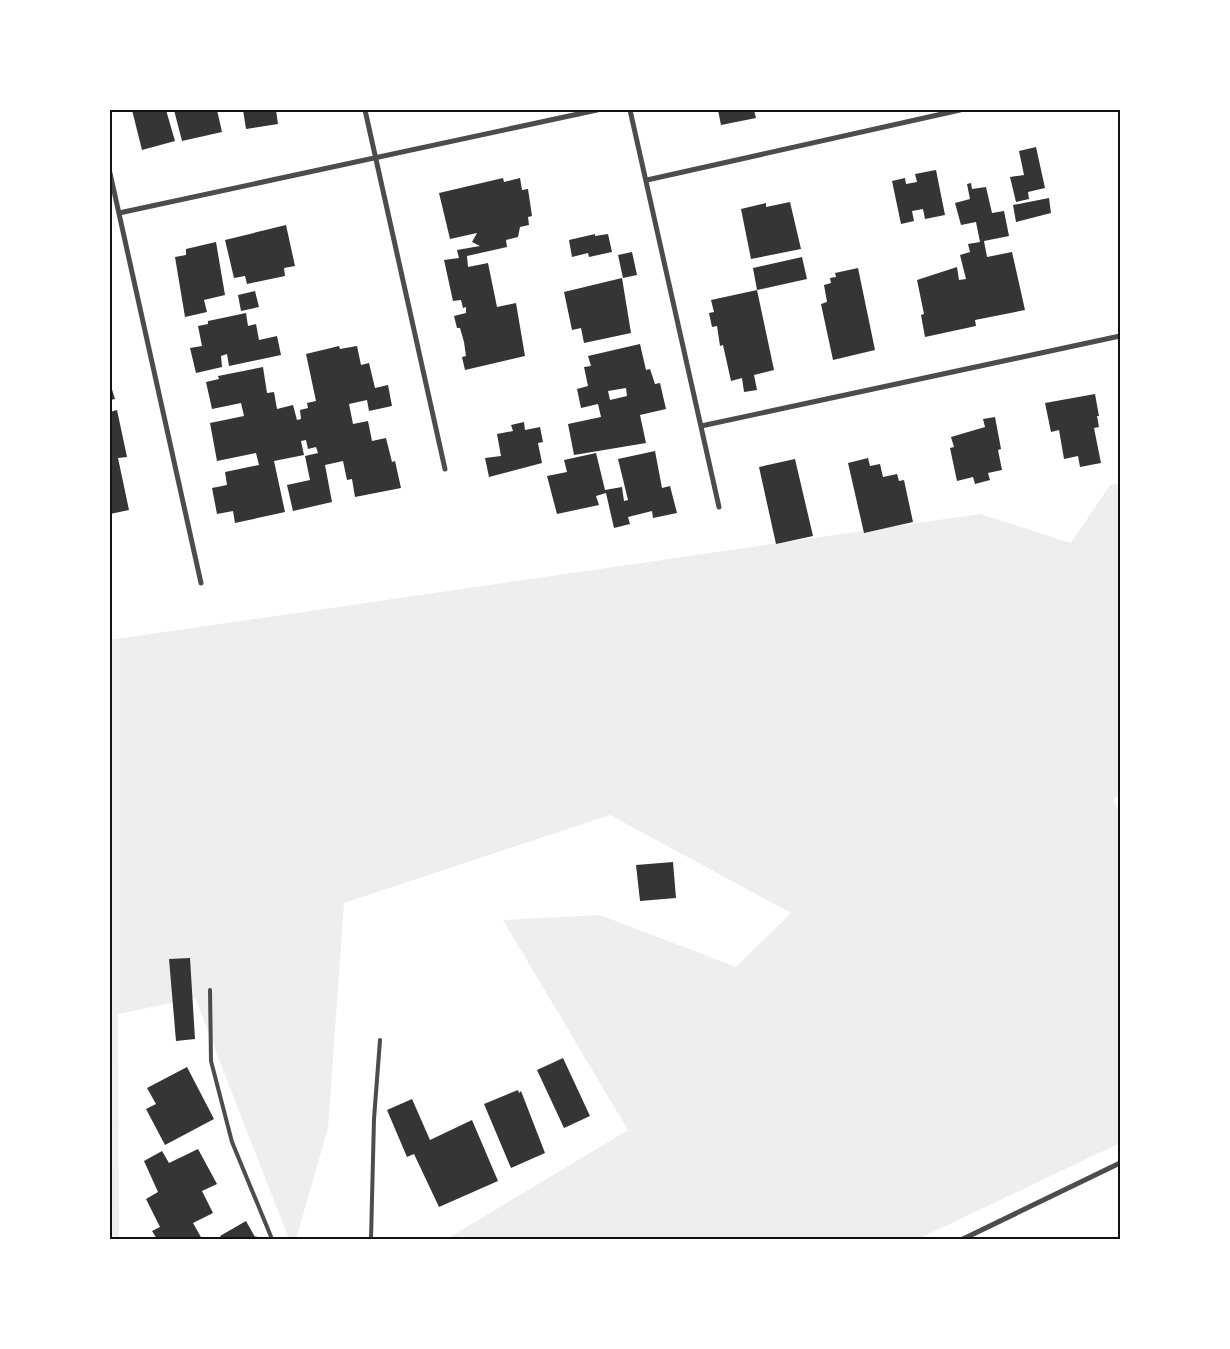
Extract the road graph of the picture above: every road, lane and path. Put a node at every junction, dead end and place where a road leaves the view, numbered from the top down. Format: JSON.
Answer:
{"nodes":[{"id":1,"x":366,"y":110,"type":"edge"},
{"id":2,"x":597,"y":110,"type":"edge"},
{"id":3,"x":630,"y":110,"type":"edge"},
{"id":4,"x":960,"y":110,"type":"edge"},
{"id":5,"x":376,"y":156,"type":"junction"},
{"id":6,"x":110,"y":173,"type":"edge"},
{"id":7,"x":647,"y":180,"type":"junction"},
{"id":8,"x":119,"y":212,"type":"junction"},
{"id":9,"x":1120,"y":336,"type":"edge"},
{"id":10,"x":701,"y":426,"type":"junction"},
{"id":11,"x":445,"y":469,"type":"dead end"},
{"id":12,"x":719,"y":506,"type":"dead end"},
{"id":13,"x":201,"y":583,"type":"dead end"},
{"id":14,"x":210,"y":990,"type":"dead end"},
{"id":15,"x":380,"y":1040,"type":"dead end"},
{"id":16,"x":1120,"y":1163,"type":"edge"},
{"id":17,"x":272,"y":1239,"type":"edge"},
{"id":18,"x":371,"y":1239,"type":"edge"},
{"id":19,"x":963,"y":1239,"type":"edge"}],
"edges":[{"from":1,"to":5,"type":"street"},
{"from":2,"to":5,"type":"street"},
{"from":3,"to":7,"type":"street"},
{"from":4,"to":7,"type":"street"},
{"from":5,"to":8,"type":"street"},
{"from":5,"to":11,"type":"street"},
{"from":6,"to":8,"type":"street"},
{"from":7,"to":10,"type":"street"},
{"from":8,"to":13,"type":"street"},
{"from":9,"to":10,"type":"street"},
{"from":10,"to":12,"type":"street"},
{"from":14,"to":17,"type":"lane"},
{"from":15,"to":18,"type":"lane"},
{"from":16,"to":19,"type":"street"}]}
